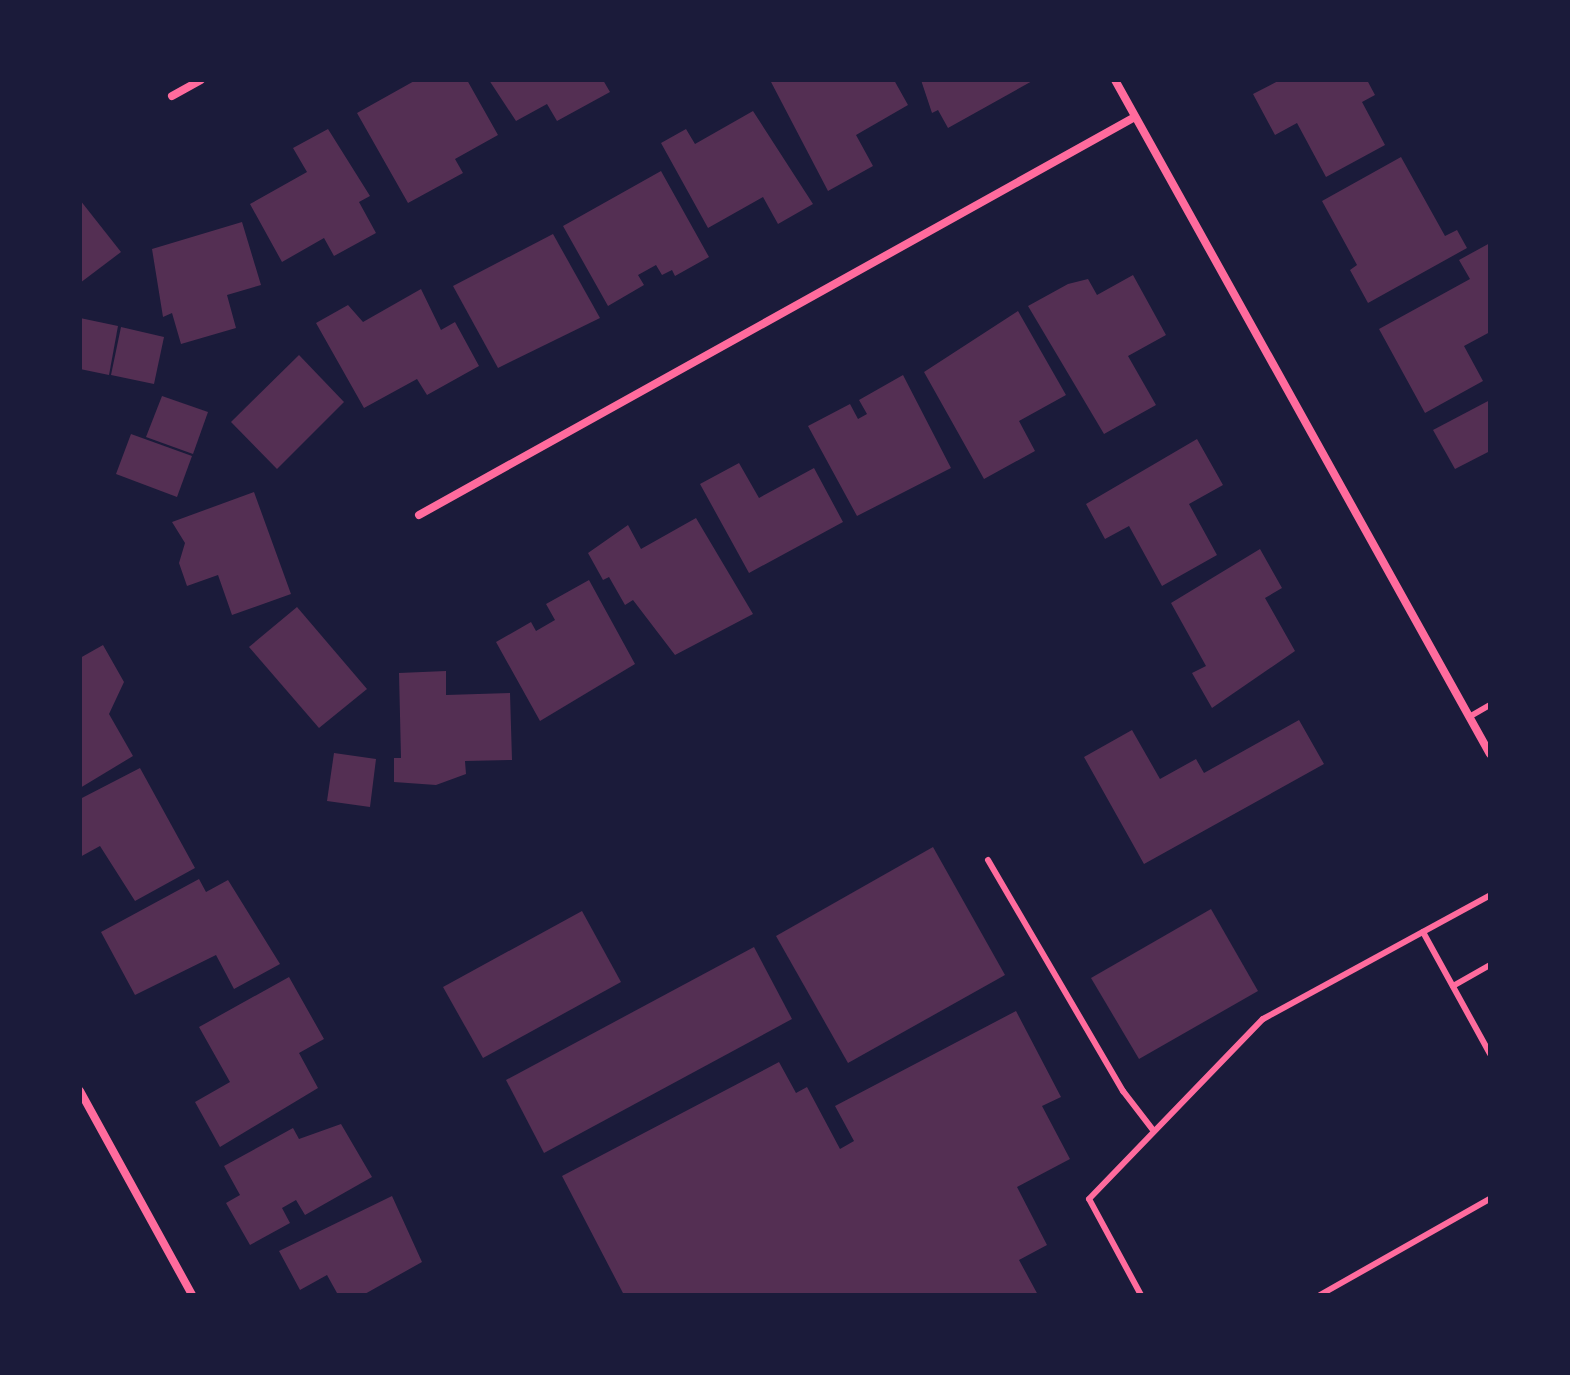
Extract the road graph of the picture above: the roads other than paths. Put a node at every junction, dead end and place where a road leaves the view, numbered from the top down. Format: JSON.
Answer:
{"nodes":[{"id":1,"x":201,"y":80,"type":"edge"},
{"id":2,"x":1115,"y":80,"type":"edge"},
{"id":3,"x":172,"y":96,"type":"dead end"},
{"id":4,"x":1135,"y":117,"type":"junction"},
{"id":5,"x":419,"y":515,"type":"dead end"},
{"id":6,"x":1490,"y":705,"type":"edge"},
{"id":7,"x":1469,"y":717,"type":"junction"},
{"id":8,"x":1490,"y":754,"type":"edge"},
{"id":9,"x":988,"y":860,"type":"dead end"},
{"id":10,"x":1490,"y":895,"type":"edge"},
{"id":11,"x":1423,"y":932,"type":"junction"},
{"id":12,"x":1490,"y":965,"type":"edge"},
{"id":13,"x":1453,"y":986,"type":"junction"},
{"id":14,"x":1490,"y":1054,"type":"edge"},
{"id":15,"x":80,"y":1091,"type":"edge"},
{"id":16,"x":1153,"y":1130,"type":"junction"},
{"id":17,"x":1490,"y":1199,"type":"edge"},
{"id":18,"x":192,"y":1295,"type":"edge"},
{"id":19,"x":1141,"y":1295,"type":"edge"},
{"id":20,"x":1320,"y":1295,"type":"edge"}],
"edges":[{"from":1,"to":3,"type":"street"},
{"from":2,"to":4,"type":"street"},
{"from":4,"to":5,"type":"street"},
{"from":4,"to":7,"type":"street"},
{"from":6,"to":7,"type":"lane"},
{"from":7,"to":8,"type":"street"},
{"from":9,"to":16,"type":"lane"},
{"from":10,"to":11,"type":"lane"},
{"from":11,"to":13,"type":"lane"},
{"from":11,"to":16,"type":"lane"},
{"from":12,"to":13,"type":"lane"},
{"from":13,"to":14,"type":"lane"},
{"from":15,"to":18,"type":"street"},
{"from":16,"to":19,"type":"lane"},
{"from":17,"to":20,"type":"lane"}]}
